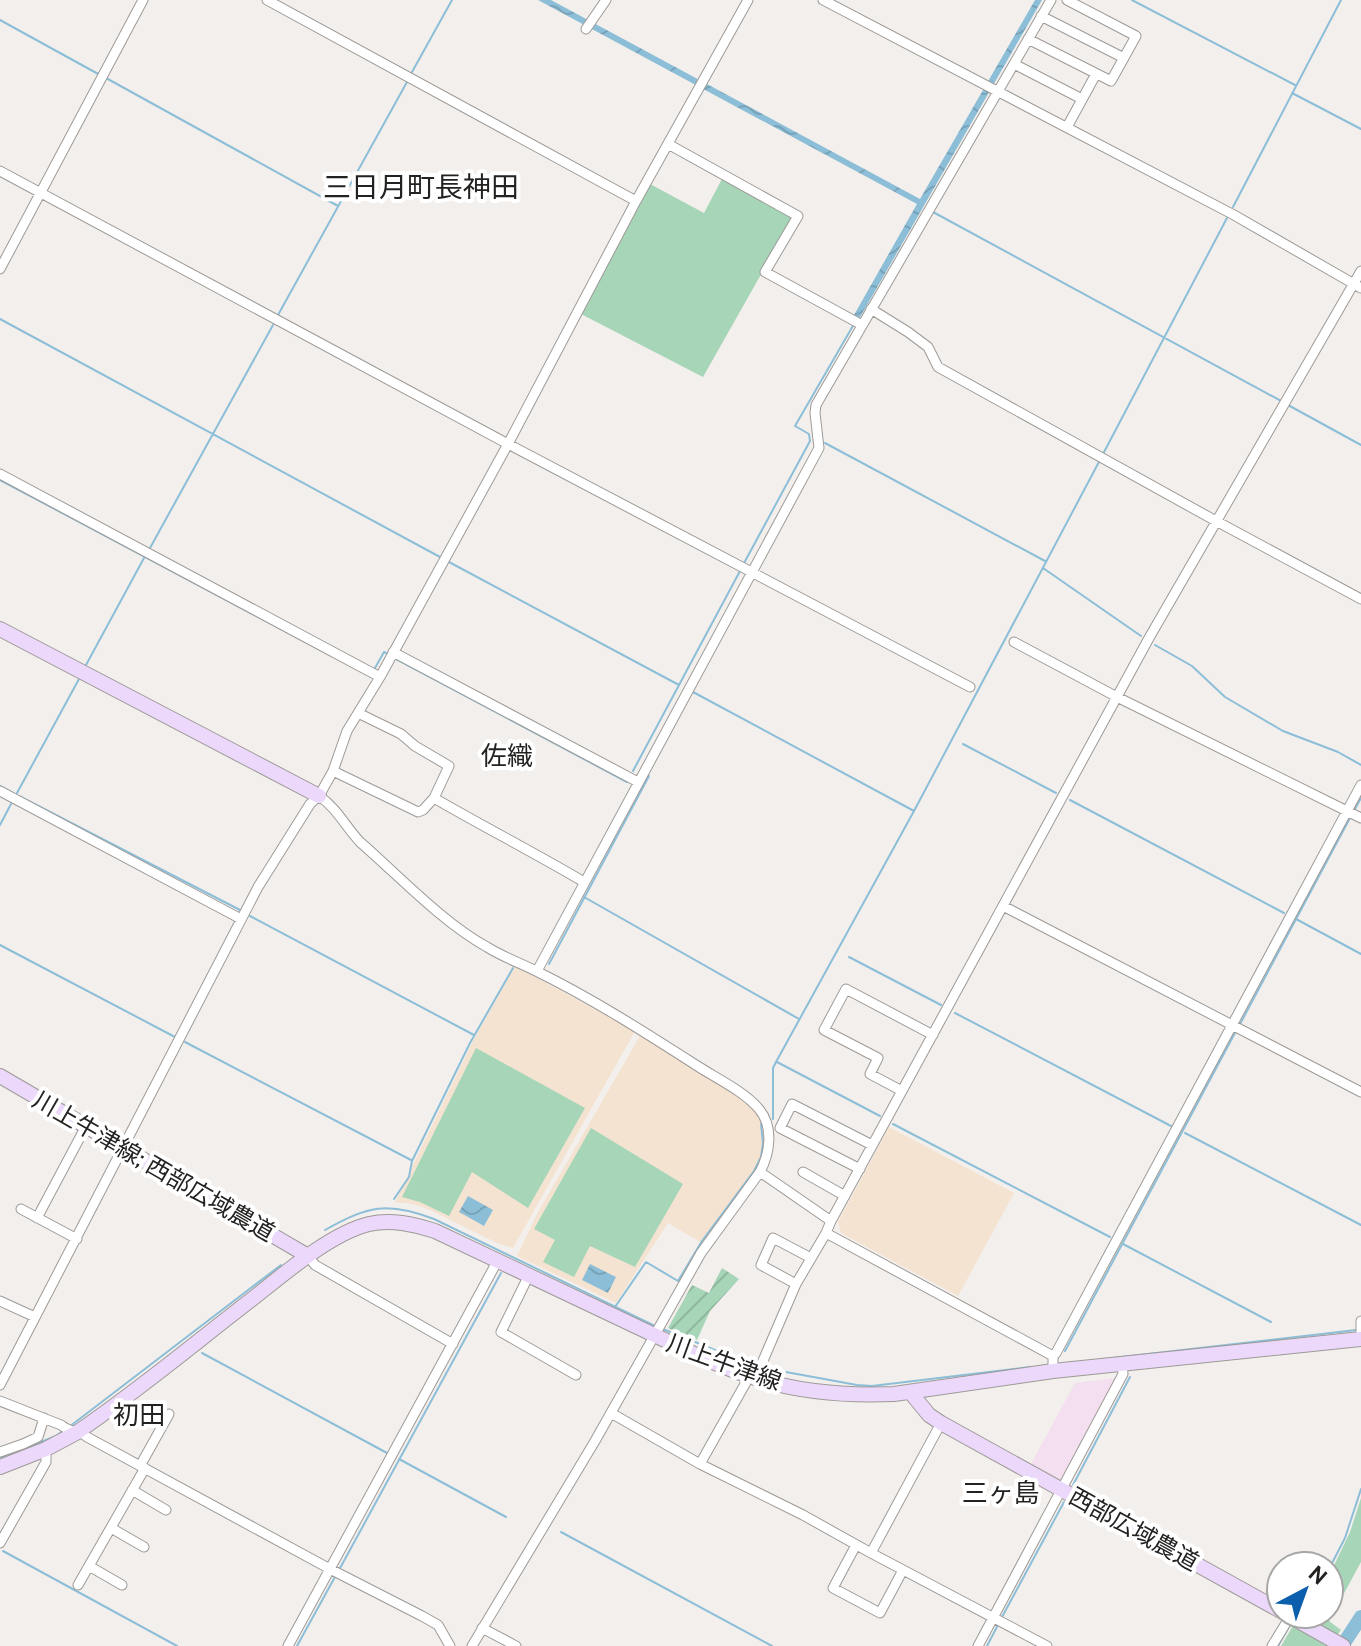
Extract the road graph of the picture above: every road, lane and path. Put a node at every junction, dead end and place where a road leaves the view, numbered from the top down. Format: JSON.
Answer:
{"nodes":[{"id":1,"x":143,"y":0,"type":"edge"},
{"id":2,"x":267,"y":0,"type":"edge"},
{"id":3,"x":606,"y":0,"type":"edge"},
{"id":4,"x":748,"y":0,"type":"edge"},
{"id":5,"x":823,"y":0,"type":"edge"},
{"id":6,"x":1051,"y":0,"type":"edge"},
{"id":7,"x":1067,"y":0,"type":"edge"},
{"id":8,"x":1041,"y":16,"type":"junction"},
{"id":9,"x":590,"y":24,"type":"dead end"},
{"id":10,"x":1028,"y":39,"type":"junction"},
{"id":11,"x":1124,"y":58,"type":"junction"},
{"id":12,"x":1014,"y":64,"type":"junction"},
{"id":13,"x":1096,"y":74,"type":"junction"},
{"id":14,"x":995,"y":90,"type":"junction"},
{"id":15,"x":1082,"y":99,"type":"junction"},
{"id":16,"x":1067,"y":127,"type":"junction"},
{"id":17,"x":668,"y":144,"type":"junction"},
{"id":18,"x":0,"y":171,"type":"edge"},
{"id":19,"x":40,"y":193,"type":"junction"},
{"id":20,"x":636,"y":201,"type":"junction"},
{"id":21,"x":0,"y":269,"type":"edge"},
{"id":22,"x":1361,"y":271,"type":"edge"},
{"id":23,"x":1357,"y":285,"type":"edge"},
{"id":24,"x":871,"y":309,"type":"junction"},
{"id":25,"x":862,"y":325,"type":"junction"},
{"id":26,"x":508,"y":444,"type":"junction"},
{"id":27,"x":0,"y":474,"type":"edge"},
{"id":28,"x":1216,"y":521,"type":"junction"},
{"id":29,"x":751,"y":571,"type":"junction"},
{"id":30,"x":1361,"y":599,"type":"edge"},
{"id":31,"x":0,"y":629,"type":"edge"},
{"id":32,"x":1014,"y":642,"type":"dead end"},
{"id":33,"x":393,"y":652,"type":"junction"},
{"id":34,"x":380,"y":677,"type":"junction"},
{"id":35,"x":970,"y":687,"type":"dead end"},
{"id":36,"x":1117,"y":697,"type":"junction"},
{"id":37,"x":358,"y":713,"type":"junction"},
{"id":38,"x":333,"y":771,"type":"junction"},
{"id":39,"x":638,"y":782,"type":"junction"},
{"id":40,"x":1361,"y":785,"type":"edge"},
{"id":41,"x":0,"y":791,"type":"edge"},
{"id":42,"x":319,"y":796,"type":"junction"},
{"id":43,"x":434,"y":798,"type":"junction"},
{"id":44,"x":1354,"y":815,"type":"edge"},
{"id":45,"x":584,"y":882,"type":"junction"},
{"id":46,"x":1003,"y":906,"type":"junction"},
{"id":47,"x":241,"y":919,"type":"junction"},
{"id":48,"x":537,"y":971,"type":"junction"},
{"id":49,"x":1237,"y":1028,"type":"junction"},
{"id":50,"x":933,"y":1035,"type":"junction"},
{"id":51,"x":0,"y":1076,"type":"edge"},
{"id":52,"x":902,"y":1091,"type":"junction"},
{"id":53,"x":1361,"y":1092,"type":"edge"},
{"id":54,"x":86,"y":1126,"type":"junction"},
{"id":55,"x":872,"y":1145,"type":"junction"},
{"id":56,"x":123,"y":1148,"type":"junction"},
{"id":57,"x":860,"y":1169,"type":"junction"},
{"id":58,"x":760,"y":1172,"type":"junction"},
{"id":59,"x":803,"y":1172,"type":"dead end"},
{"id":60,"x":845,"y":1196,"type":"junction"},
{"id":61,"x":21,"y":1209,"type":"dead end"},
{"id":62,"x":37,"y":1218,"type":"junction"},
{"id":63,"x":831,"y":1221,"type":"junction"},
{"id":64,"x":826,"y":1233,"type":"junction"},
{"id":65,"x":77,"y":1239,"type":"junction"},
{"id":66,"x":308,"y":1256,"type":"junction"},
{"id":67,"x":811,"y":1258,"type":"junction"},
{"id":68,"x":498,"y":1260,"type":"junction"},
{"id":69,"x":529,"y":1275,"type":"junction"},
{"id":70,"x":796,"y":1284,"type":"junction"},
{"id":71,"x":0,"y":1301,"type":"edge"},
{"id":72,"x":35,"y":1317,"type":"junction"},
{"id":73,"x":1361,"y":1321,"type":"edge"},
{"id":74,"x":659,"y":1331,"type":"junction"},
{"id":75,"x":1361,"y":1333,"type":"edge"},
{"id":76,"x":1361,"y":1339,"type":"edge"},
{"id":77,"x":453,"y":1344,"type":"junction"},
{"id":78,"x":1053,"y":1364,"type":"junction"},
{"id":79,"x":1122,"y":1364,"type":"junction"},
{"id":80,"x":756,"y":1370,"type":"junction"},
{"id":81,"x":576,"y":1375,"type":"dead end"},
{"id":82,"x":0,"y":1385,"type":"edge"},
{"id":83,"x":911,"y":1393,"type":"junction"},
{"id":84,"x":0,"y":1401,"type":"edge"},
{"id":85,"x":611,"y":1413,"type":"junction"},
{"id":86,"x":169,"y":1414,"type":"dead end"},
{"id":87,"x":44,"y":1418,"type":"junction"},
{"id":88,"x":941,"y":1423,"type":"junction"},
{"id":89,"x":69,"y":1430,"type":"junction"},
{"id":90,"x":46,"y":1449,"type":"junction"},
{"id":91,"x":0,"y":1452,"type":"edge"},
{"id":92,"x":700,"y":1464,"type":"junction"},
{"id":93,"x":0,"y":1467,"type":"edge"},
{"id":94,"x":143,"y":1467,"type":"junction"},
{"id":95,"x":1062,"y":1489,"type":"junction"},
{"id":96,"x":132,"y":1490,"type":"junction"},
{"id":97,"x":166,"y":1510,"type":"dead end"},
{"id":98,"x":111,"y":1528,"type":"junction"},
{"id":99,"x":0,"y":1543,"type":"edge"},
{"id":100,"x":856,"y":1545,"type":"junction"},
{"id":101,"x":144,"y":1547,"type":"dead end"},
{"id":102,"x":871,"y":1553,"type":"junction"},
{"id":103,"x":89,"y":1566,"type":"junction"},
{"id":104,"x":903,"y":1570,"type":"junction"},
{"id":105,"x":335,"y":1572,"type":"junction"},
{"id":106,"x":78,"y":1585,"type":"dead end"},
{"id":107,"x":122,"y":1585,"type":"dead end"},
{"id":108,"x":1265,"y":1605,"type":"edge"},
{"id":109,"x":993,"y":1618,"type":"junction"},
{"id":110,"x":482,"y":1628,"type":"junction"},
{"id":111,"x":1314,"y":1630,"type":"edge"},
{"id":112,"x":288,"y":1646,"type":"edge"},
{"id":113,"x":450,"y":1646,"type":"edge"},
{"id":114,"x":472,"y":1646,"type":"edge"},
{"id":115,"x":516,"y":1646,"type":"edge"},
{"id":116,"x":978,"y":1646,"type":"edge"},
{"id":117,"x":1047,"y":1646,"type":"edge"},
{"id":118,"x":1343,"y":1646,"type":"edge"}],
"edges":[{"from":1,"to":19,"type":"street"},
{"from":2,"to":20,"type":"street"},
{"from":3,"to":9,"type":"street"},
{"from":4,"to":17,"type":"street"},
{"from":5,"to":14,"type":"street"},
{"from":6,"to":8,"type":"street"},
{"from":7,"to":11,"type":"street"},
{"from":8,"to":10,"type":"street"},
{"from":8,"to":11,"type":"street"},
{"from":10,"to":12,"type":"street"},
{"from":10,"to":13,"type":"street"},
{"from":11,"to":13,"type":"street"},
{"from":12,"to":14,"type":"street"},
{"from":12,"to":15,"type":"street"},
{"from":13,"to":15,"type":"street"},
{"from":14,"to":16,"type":"street"},
{"from":14,"to":24,"type":"street"},
{"from":15,"to":16,"type":"street"},
{"from":16,"to":23,"type":"street"},
{"from":17,"to":20,"type":"street"},
{"from":17,"to":25,"type":"street"},
{"from":18,"to":19,"type":"street"},
{"from":19,"to":21,"type":"street"},
{"from":19,"to":26,"type":"street"},
{"from":20,"to":26,"type":"street"},
{"from":22,"to":23,"type":"street"},
{"from":23,"to":28,"type":"street"},
{"from":24,"to":25,"type":"street"},
{"from":24,"to":28,"type":"street"},
{"from":25,"to":29,"type":"street"},
{"from":26,"to":29,"type":"street"},
{"from":26,"to":33,"type":"street"},
{"from":27,"to":34,"type":"street"},
{"from":28,"to":30,"type":"street"},
{"from":28,"to":36,"type":"street"},
{"from":29,"to":35,"type":"street"},
{"from":29,"to":39,"type":"street"},
{"from":31,"to":42,"type":"main road"},
{"from":32,"to":36,"type":"street"},
{"from":33,"to":34,"type":"street"},
{"from":33,"to":39,"type":"street"},
{"from":34,"to":37,"type":"street"},
{"from":36,"to":44,"type":"street"},
{"from":36,"to":46,"type":"street"},
{"from":37,"to":38,"type":"street"},
{"from":37,"to":43,"type":"street"},
{"from":38,"to":42,"type":"street"},
{"from":38,"to":43,"type":"street"},
{"from":39,"to":45,"type":"street"},
{"from":40,"to":44,"type":"street"},
{"from":41,"to":47,"type":"street"},
{"from":42,"to":47,"type":"street"},
{"from":42,"to":48,"type":"street"},
{"from":43,"to":45,"type":"street"},
{"from":44,"to":49,"type":"street"},
{"from":45,"to":48,"type":"street"},
{"from":46,"to":49,"type":"street"},
{"from":46,"to":50,"type":"street"},
{"from":47,"to":56,"type":"street"},
{"from":48,"to":58,"type":"street"},
{"from":49,"to":53,"type":"street"},
{"from":49,"to":78,"type":"street"},
{"from":50,"to":52,"type":"street"},
{"from":50,"to":52,"type":"street"},
{"from":51,"to":54,"type":"main road","name":"川上牛津線; 西部広域農道"},
{"from":52,"to":55,"type":"street"},
{"from":54,"to":56,"type":"main road","name":"川上牛津線; 西部広域農道"},
{"from":54,"to":62,"type":"street"},
{"from":55,"to":57,"type":"street"},
{"from":55,"to":57,"type":"street"},
{"from":56,"to":65,"type":"street"},
{"from":56,"to":66,"type":"main road","name":"川上牛津線; 西部広域農道"},
{"from":57,"to":60,"type":"street"},
{"from":58,"to":63,"type":"street"},
{"from":58,"to":74,"type":"street"},
{"from":59,"to":60,"type":"street"},
{"from":60,"to":63,"type":"street"},
{"from":61,"to":62,"type":"street"},
{"from":62,"to":65,"type":"street"},
{"from":63,"to":64,"type":"street"},
{"from":64,"to":67,"type":"street"},
{"from":64,"to":78,"type":"street"},
{"from":65,"to":72,"type":"street"},
{"from":66,"to":68,"type":"main road","name":"川上牛津線"},
{"from":66,"to":77,"type":"street"},
{"from":66,"to":89,"type":"main road","name":"川上牛津線"},
{"from":67,"to":70,"type":"street"},
{"from":67,"to":70,"type":"street"},
{"from":68,"to":69,"type":"main road","name":"川上牛津線"},
{"from":68,"to":77,"type":"street"},
{"from":69,"to":74,"type":"main road","name":"川上牛津線"},
{"from":69,"to":81,"type":"street"},
{"from":70,"to":80,"type":"street"},
{"from":71,"to":72,"type":"street"},
{"from":72,"to":82,"type":"street"},
{"from":73,"to":75,"type":"street"},
{"from":74,"to":80,"type":"main road","name":"川上牛津線"},
{"from":74,"to":85,"type":"street"},
{"from":76,"to":79,"type":"main road","name":"川上牛津線"},
{"from":77,"to":105,"type":"street"},
{"from":78,"to":79,"type":"main road","name":"川上牛津線"},
{"from":78,"to":83,"type":"main road","name":"川上牛津線"},
{"from":79,"to":95,"type":"street"},
{"from":80,"to":83,"type":"main road","name":"川上牛津線"},
{"from":80,"to":92,"type":"street"},
{"from":83,"to":88,"type":"main road","name":"西部広域農道"},
{"from":84,"to":87,"type":"street"},
{"from":85,"to":92,"type":"street"},
{"from":85,"to":110,"type":"street"},
{"from":86,"to":94,"type":"street"},
{"from":87,"to":89,"type":"street"},
{"from":87,"to":91,"type":"street"},
{"from":88,"to":95,"type":"main road","name":"西部広域農道"},
{"from":88,"to":102,"type":"street"},
{"from":89,"to":90,"type":"main road","name":"川上牛津線"},
{"from":89,"to":94,"type":"street"},
{"from":90,"to":93,"type":"main road","name":"川上牛津線"},
{"from":90,"to":99,"type":"street"},
{"from":92,"to":100,"type":"street"},
{"from":94,"to":96,"type":"street"},
{"from":94,"to":105,"type":"street"},
{"from":95,"to":108,"type":"main road","name":"西部広域農道"},
{"from":95,"to":109,"type":"street"},
{"from":96,"to":97,"type":"street"},
{"from":96,"to":98,"type":"street"},
{"from":98,"to":101,"type":"street"},
{"from":98,"to":103,"type":"street"},
{"from":100,"to":102,"type":"street"},
{"from":100,"to":104,"type":"street"},
{"from":102,"to":104,"type":"street"},
{"from":103,"to":106,"type":"street"},
{"from":103,"to":107,"type":"street"},
{"from":104,"to":109,"type":"street"},
{"from":105,"to":112,"type":"street"},
{"from":105,"to":113,"type":"street"},
{"from":109,"to":116,"type":"street"},
{"from":109,"to":117,"type":"street"},
{"from":110,"to":114,"type":"street"},
{"from":110,"to":115,"type":"street"},
{"from":111,"to":118,"type":"main road","name":"西部広域農道"}]}
